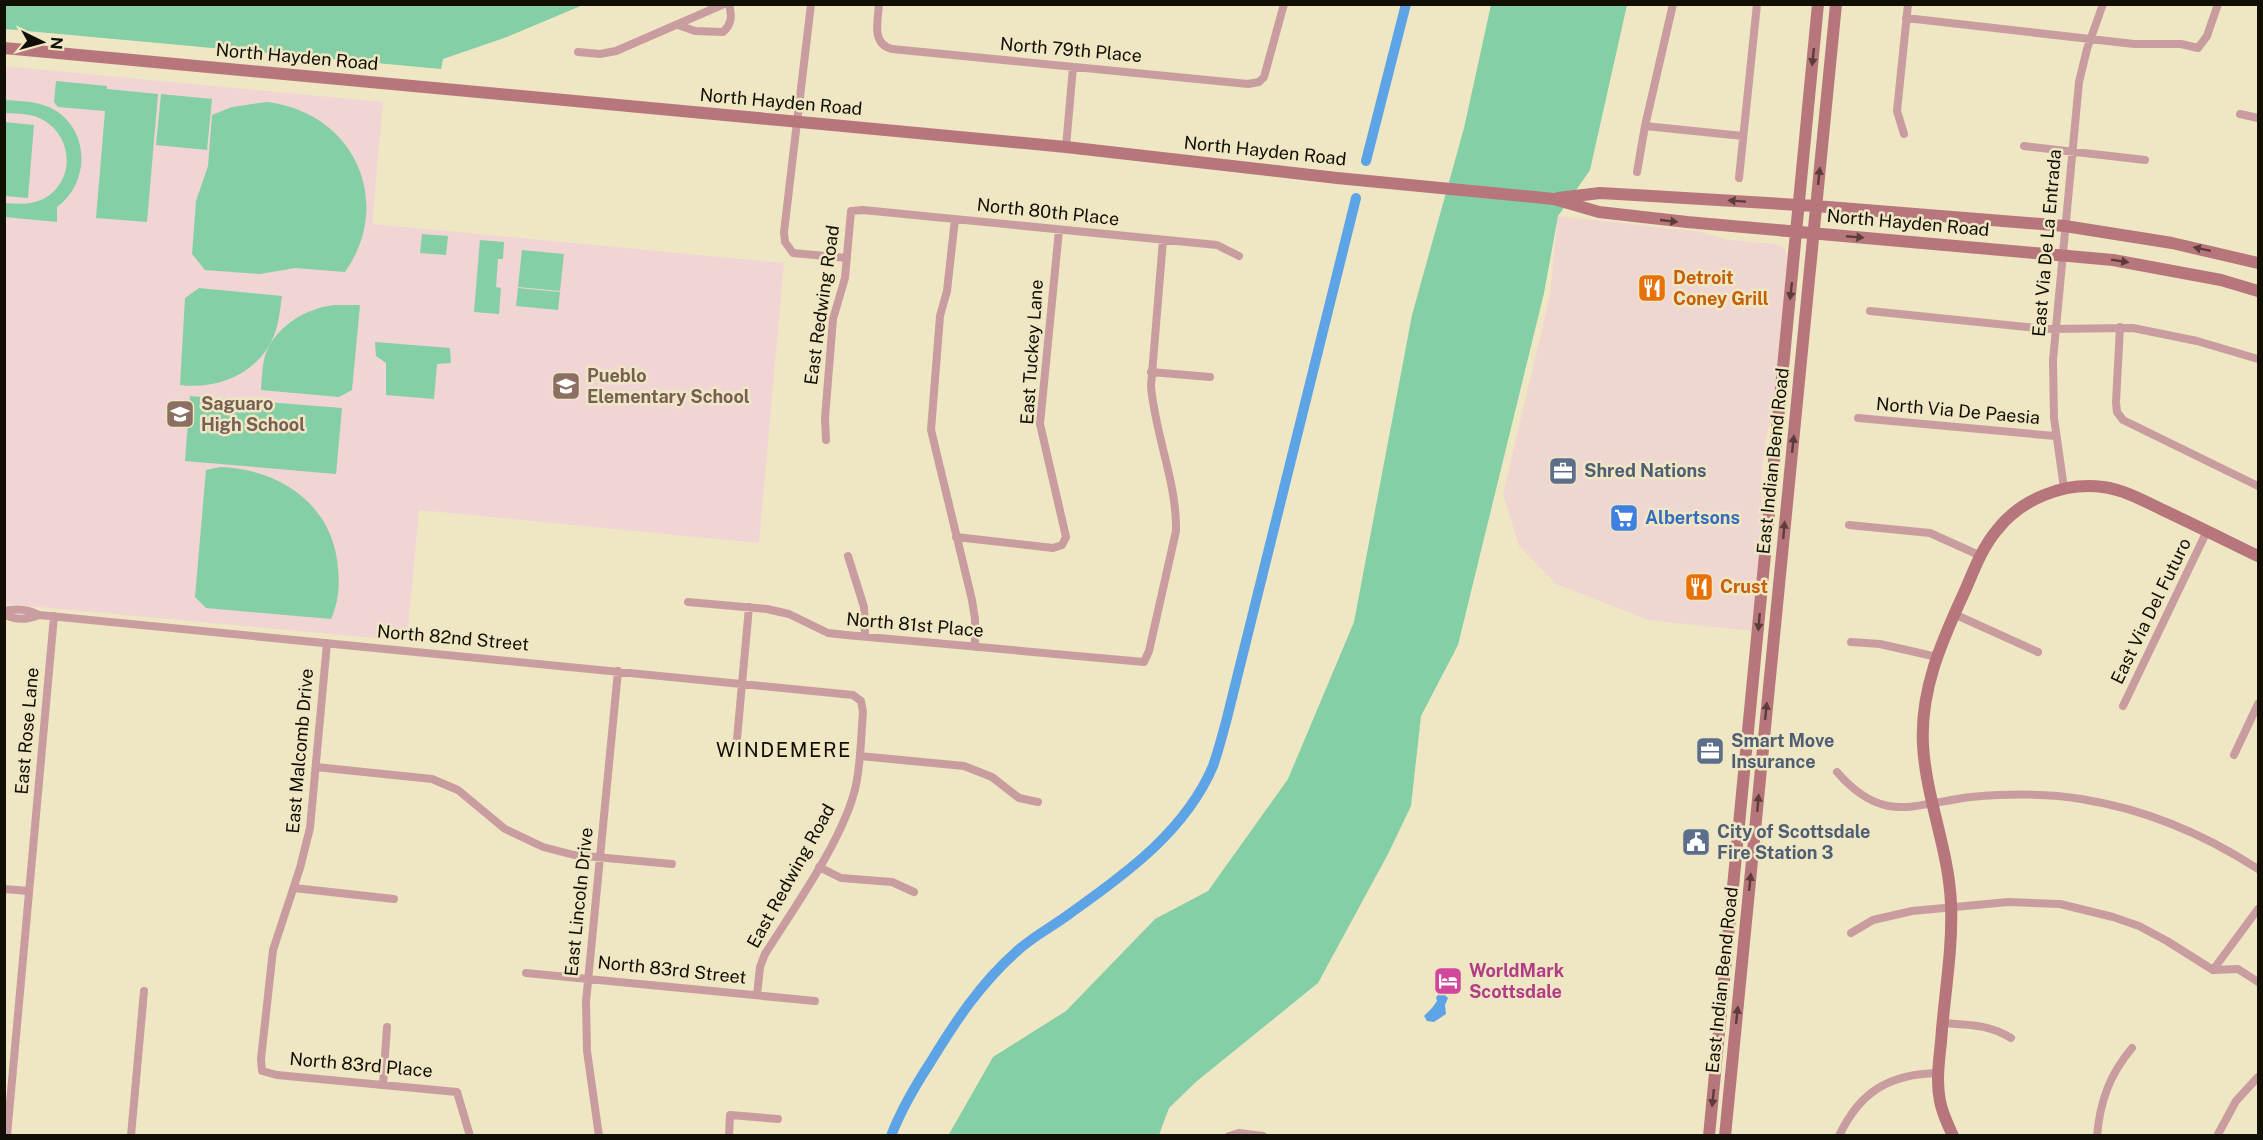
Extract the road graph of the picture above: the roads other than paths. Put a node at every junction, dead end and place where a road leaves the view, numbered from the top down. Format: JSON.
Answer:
{"nodes":[{"id":1,"x":724,"y":4,"type":"edge"},
{"id":2,"x":729,"y":4,"type":"edge"},
{"id":3,"x":811,"y":4,"type":"edge"},
{"id":4,"x":879,"y":4,"type":"edge"},
{"id":5,"x":1284,"y":4,"type":"edge"},
{"id":6,"x":1673,"y":4,"type":"edge"},
{"id":7,"x":1757,"y":4,"type":"edge"},
{"id":8,"x":1818,"y":4,"type":"edge"},
{"id":9,"x":1836,"y":4,"type":"edge"},
{"id":10,"x":1908,"y":4,"type":"edge"},
{"id":11,"x":2103,"y":4,"type":"edge"},
{"id":12,"x":2218,"y":4,"type":"edge"},
{"id":13,"x":1906,"y":18,"type":"junction"},
{"id":14,"x":678,"y":25,"type":"junction"},
{"id":15,"x":2090,"y":39,"type":"junction"},
{"id":16,"x":4,"y":48,"type":"edge"},
{"id":17,"x":578,"y":52,"type":"dead end"},
{"id":18,"x":1073,"y":67,"type":"junction"},
{"id":19,"x":2240,"y":114,"type":"dead end"},
{"id":20,"x":2259,"y":118,"type":"edge"},
{"id":21,"x":798,"y":121,"type":"junction"},
{"id":22,"x":1645,"y":126,"type":"junction"},
{"id":23,"x":1904,"y":134,"type":"dead end"},
{"id":24,"x":1743,"y":136,"type":"junction"},
{"id":25,"x":2024,"y":146,"type":"dead end"},
{"id":26,"x":1066,"y":147,"type":"junction"},
{"id":27,"x":2072,"y":151,"type":"junction"},
{"id":28,"x":2145,"y":160,"type":"dead end"},
{"id":29,"x":1637,"y":172,"type":"dead end"},
{"id":30,"x":1739,"y":178,"type":"dead end"},
{"id":31,"x":1554,"y":198,"type":"junction"},
{"id":32,"x":1798,"y":205,"type":"junction"},
{"id":33,"x":1816,"y":206,"type":"junction"},
{"id":34,"x":851,"y":211,"type":"joint"},
{"id":35,"x":955,"y":219,"type":"junction"},
{"id":36,"x":2065,"y":226,"type":"junction"},
{"id":37,"x":1059,"y":230,"type":"junction"},
{"id":38,"x":1796,"y":233,"type":"junction"},
{"id":39,"x":1814,"y":234,"type":"junction"},
{"id":40,"x":1163,"y":240,"type":"junction"},
{"id":41,"x":2062,"y":254,"type":"junction"},
{"id":42,"x":1239,"y":256,"type":"dead end"},
{"id":43,"x":847,"y":258,"type":"junction"},
{"id":44,"x":2259,"y":263,"type":"edge"},
{"id":45,"x":2259,"y":291,"type":"edge"},
{"id":46,"x":1870,"y":311,"type":"dead end"},
{"id":47,"x":2120,"y":327,"type":"junction"},
{"id":48,"x":2056,"y":328,"type":"junction"},
{"id":49,"x":2259,"y":359,"type":"edge"},
{"id":50,"x":1151,"y":372,"type":"junction"},
{"id":51,"x":1210,"y":377,"type":"dead end"},
{"id":52,"x":1858,"y":418,"type":"dead end"},
{"id":53,"x":2055,"y":436,"type":"junction"},
{"id":54,"x":826,"y":440,"type":"dead end"},
{"id":55,"x":2259,"y":486,"type":"edge"},
{"id":56,"x":2064,"y":488,"type":"junction"},
{"id":57,"x":1849,"y":525,"type":"dead end"},
{"id":58,"x":2207,"y":531,"type":"junction"},
{"id":59,"x":956,"y":537,"type":"junction"},
{"id":60,"x":848,"y":556,"type":"dead end"},
{"id":61,"x":1981,"y":556,"type":"junction"},
{"id":62,"x":2259,"y":556,"type":"edge"},
{"id":63,"x":688,"y":602,"type":"dead end"},
{"id":64,"x":749,"y":607,"type":"junction"},
{"id":65,"x":4,"y":613,"type":"edge"},
{"id":66,"x":1954,"y":614,"type":"junction"},
{"id":67,"x":54,"y":616,"type":"junction"},
{"id":68,"x":865,"y":637,"type":"junction"},
{"id":69,"x":1851,"y":642,"type":"dead end"},
{"id":70,"x":327,"y":643,"type":"junction"},
{"id":71,"x":975,"y":647,"type":"junction"},
{"id":72,"x":2038,"y":652,"type":"dead end"},
{"id":73,"x":1936,"y":657,"type":"junction"},
{"id":74,"x":618,"y":672,"type":"junction"},
{"id":75,"x":742,"y":686,"type":"junction"},
{"id":76,"x":861,"y":701,"type":"joint"},
{"id":77,"x":2259,"y":704,"type":"edge"},
{"id":78,"x":2123,"y":706,"type":"dead end"},
{"id":79,"x":737,"y":739,"type":"dead end"},
{"id":80,"x":2234,"y":755,"type":"dead end"},
{"id":81,"x":860,"y":756,"type":"junction"},
{"id":82,"x":316,"y":767,"type":"junction"},
{"id":83,"x":1837,"y":772,"type":"dead end"},
{"id":84,"x":1038,"y":802,"type":"dead end"},
{"id":85,"x":1933,"y":804,"type":"junction"},
{"id":86,"x":600,"y":857,"type":"junction"},
{"id":87,"x":672,"y":864,"type":"dead end"},
{"id":88,"x":819,"y":867,"type":"junction"},
{"id":89,"x":2259,"y":869,"type":"edge"},
{"id":90,"x":294,"y":888,"type":"junction"},
{"id":91,"x":4,"y":889,"type":"edge"},
{"id":92,"x":29,"y":891,"type":"junction"},
{"id":93,"x":914,"y":892,"type":"dead end"},
{"id":94,"x":394,"y":899,"type":"dead end"},
{"id":95,"x":1951,"y":908,"type":"junction"},
{"id":96,"x":2259,"y":909,"type":"edge"},
{"id":97,"x":1851,"y":933,"type":"dead end"},
{"id":98,"x":2213,"y":970,"type":"junction"},
{"id":99,"x":526,"y":973,"type":"dead end"},
{"id":100,"x":588,"y":979,"type":"junction"},
{"id":101,"x":2259,"y":982,"type":"edge"},
{"id":102,"x":144,"y":991,"type":"dead end"},
{"id":103,"x":757,"y":995,"type":"junction"},
{"id":104,"x":815,"y":1001,"type":"dead end"},
{"id":105,"x":1942,"y":1023,"type":"junction"},
{"id":106,"x":387,"y":1027,"type":"dead end"},
{"id":107,"x":2011,"y":1038,"type":"dead end"},
{"id":108,"x":2132,"y":1048,"type":"dead end"},
{"id":109,"x":262,"y":1071,"type":"joint"},
{"id":110,"x":1938,"y":1073,"type":"junction"},
{"id":111,"x":2259,"y":1077,"type":"edge"},
{"id":112,"x":383,"y":1084,"type":"junction"},
{"id":113,"x":778,"y":1119,"type":"dead end"},
{"id":114,"x":1229,"y":1135,"type":"edge"},
{"id":115,"x":7,"y":1136,"type":"edge"},
{"id":116,"x":131,"y":1136,"type":"edge"},
{"id":117,"x":470,"y":1136,"type":"edge"},
{"id":118,"x":598,"y":1136,"type":"edge"},
{"id":119,"x":729,"y":1136,"type":"edge"},
{"id":120,"x":1263,"y":1136,"type":"edge"},
{"id":121,"x":1709,"y":1136,"type":"edge"},
{"id":122,"x":1725,"y":1136,"type":"edge"},
{"id":123,"x":1839,"y":1136,"type":"edge"},
{"id":124,"x":1953,"y":1136,"type":"edge"},
{"id":125,"x":2097,"y":1136,"type":"edge"},
{"id":126,"x":2217,"y":1136,"type":"edge"}],
"edges":[{"from":1,"to":14,"type":"street"},
{"from":2,"to":14,"type":"street"},
{"from":3,"to":21,"type":"street"},
{"from":4,"to":18,"type":"street","name":"North 79th Place"},
{"from":5,"to":18,"type":"street","name":"North 79th Place"},
{"from":6,"to":22,"type":"street"},
{"from":7,"to":24,"type":"street"},
{"from":8,"to":32,"type":"main road","name":"East Indian Bend Road","one_way":true},
{"from":33,"to":9,"type":"main road","name":"East Indian Bend Road","one_way":true},
{"from":10,"to":13,"type":"street"},
{"from":11,"to":15,"type":"street","name":"East Via De La Entrada"},
{"from":12,"to":15,"type":"street"},
{"from":13,"to":15,"type":"street"},
{"from":13,"to":23,"type":"street"},
{"from":14,"to":17,"type":"street"},
{"from":15,"to":27,"type":"street","name":"East Via De La Entrada"},
{"from":16,"to":21,"type":"main road","name":"North Hayden Road"},
{"from":18,"to":26,"type":"street"},
{"from":19,"to":20,"type":"street"},
{"from":21,"to":26,"type":"main road","name":"North Hayden Road"},
{"from":21,"to":43,"type":"street"},
{"from":22,"to":24,"type":"street"},
{"from":22,"to":29,"type":"street"},
{"from":24,"to":30,"type":"street"},
{"from":25,"to":27,"type":"street"},
{"from":26,"to":31,"type":"main road","name":"North Hayden Road"},
{"from":27,"to":28,"type":"street"},
{"from":27,"to":36,"type":"street","name":"East Via De La Entrada"},
{"from":32,"to":31,"type":"main road","name":"North Hayden Road","one_way":true},
{"from":31,"to":38,"type":"main road","name":"North Hayden Road","one_way":true},
{"from":32,"to":33,"type":"main road","name":"North Hayden Road"},
{"from":32,"to":38,"type":"main road","name":"East Indian Bend Road"},
{"from":33,"to":36,"type":"main road","name":"North Hayden Road"},
{"from":33,"to":39,"type":"main road","name":"East Indian Bend Road"},
{"from":34,"to":35,"type":"street","name":"North 80th Place"},
{"from":34,"to":43,"type":"street","name":"East Redwing Road"},
{"from":35,"to":37,"type":"street","name":"North 80th Place"},
{"from":35,"to":59,"type":"street"},
{"from":36,"to":41,"type":"street","name":"East Via De La Entrada"},
{"from":44,"to":36,"type":"main road","name":"North Hayden Road","one_way":true},
{"from":37,"to":40,"type":"street","name":"North 80th Place"},
{"from":37,"to":59,"type":"street","name":"East Tuckey Lane"},
{"from":38,"to":39,"type":"main road","name":"North Hayden Road"},
{"from":38,"to":121,"type":"main road","name":"East Indian Bend Road","one_way":true},
{"from":39,"to":41,"type":"main road","name":"North Hayden Road","one_way":true},
{"from":122,"to":39,"type":"main road","name":"East Indian Bend Road","one_way":true},
{"from":40,"to":42,"type":"street","name":"North 80th Place"},
{"from":40,"to":50,"type":"street"},
{"from":41,"to":45,"type":"main road","name":"North Hayden Road","one_way":true},
{"from":41,"to":48,"type":"street","name":"East Via De La Entrada"},
{"from":43,"to":54,"type":"street","name":"East Redwing Road"},
{"from":46,"to":48,"type":"street"},
{"from":47,"to":48,"type":"street"},
{"from":47,"to":49,"type":"street"},
{"from":47,"to":55,"type":"street"},
{"from":48,"to":53,"type":"street","name":"East Via De La Entrada"},
{"from":50,"to":51,"type":"street"},
{"from":50,"to":71,"type":"street","name":"North 81st Place"},
{"from":52,"to":53,"type":"street","name":"North Via De Paesia"},
{"from":53,"to":56,"type":"street","name":"East Via De La Entrada"},
{"from":56,"to":58,"type":"main road"},
{"from":56,"to":61,"type":"main road"},
{"from":57,"to":61,"type":"street"},
{"from":58,"to":62,"type":"main road"},
{"from":58,"to":78,"type":"street","name":"East Via Del Futuro"},
{"from":59,"to":71,"type":"street"},
{"from":60,"to":68,"type":"street"},
{"from":61,"to":66,"type":"main road"},
{"from":63,"to":64,"type":"street","name":"North 81st Place"},
{"from":64,"to":68,"type":"street","name":"North 81st Place"},
{"from":64,"to":75,"type":"street"},
{"from":65,"to":67,"type":"street","name":"North 82nd Street"},
{"from":66,"to":72,"type":"street"},
{"from":66,"to":73,"type":"main road"},
{"from":67,"to":70,"type":"street","name":"North 82nd Street"},
{"from":67,"to":92,"type":"street","name":"East Rose Lane"},
{"from":68,"to":71,"type":"street","name":"North 81st Place"},
{"from":69,"to":73,"type":"street"},
{"from":70,"to":74,"type":"street","name":"North 82nd Street"},
{"from":70,"to":82,"type":"street","name":"East Malcomb Drive"},
{"from":73,"to":85,"type":"main road"},
{"from":74,"to":75,"type":"street","name":"North 82nd Street"},
{"from":74,"to":86,"type":"street","name":"East Lincoln Drive"},
{"from":75,"to":76,"type":"street","name":"North 82nd Street"},
{"from":75,"to":79,"type":"street"},
{"from":76,"to":81,"type":"street","name":"East Redwing Road"},
{"from":77,"to":80,"type":"street"},
{"from":81,"to":84,"type":"street"},
{"from":81,"to":88,"type":"street","name":"East Redwing Road"},
{"from":82,"to":86,"type":"street"},
{"from":82,"to":90,"type":"street","name":"East Malcomb Drive"},
{"from":83,"to":85,"type":"street"},
{"from":85,"to":89,"type":"street"},
{"from":85,"to":95,"type":"main road"},
{"from":86,"to":87,"type":"street"},
{"from":86,"to":100,"type":"street","name":"East Lincoln Drive"},
{"from":88,"to":93,"type":"street"},
{"from":88,"to":103,"type":"street","name":"East Redwing Road"},
{"from":90,"to":94,"type":"street"},
{"from":90,"to":109,"type":"street","name":"East Malcomb Drive"},
{"from":91,"to":92,"type":"street"},
{"from":92,"to":115,"type":"street","name":"East Rose Lane"},
{"from":95,"to":97,"type":"street"},
{"from":95,"to":98,"type":"street"},
{"from":95,"to":105,"type":"main road"},
{"from":96,"to":98,"type":"street"},
{"from":98,"to":101,"type":"street"},
{"from":99,"to":100,"type":"street","name":"North 83rd Street"},
{"from":100,"to":103,"type":"street","name":"North 83rd Street"},
{"from":100,"to":118,"type":"street","name":"East Lincoln Drive"},
{"from":102,"to":116,"type":"street"},
{"from":103,"to":104,"type":"street","name":"North 83rd Street"},
{"from":105,"to":107,"type":"street"},
{"from":105,"to":110,"type":"main road"},
{"from":106,"to":112,"type":"street"},
{"from":108,"to":125,"type":"street"},
{"from":109,"to":112,"type":"street","name":"North 83rd Place"},
{"from":110,"to":123,"type":"street"},
{"from":110,"to":124,"type":"main road"},
{"from":111,"to":126,"type":"street"},
{"from":112,"to":117,"type":"street","name":"North 83rd Place"},
{"from":113,"to":119,"type":"street"},
{"from":114,"to":120,"type":"street"}]}
